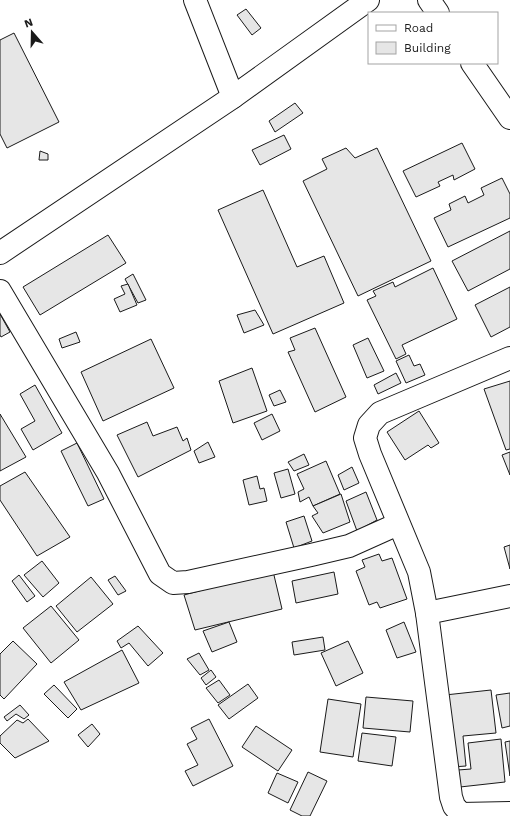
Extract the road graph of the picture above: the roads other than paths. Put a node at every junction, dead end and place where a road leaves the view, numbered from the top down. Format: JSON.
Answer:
{"nodes":[{"id":1,"x":195,"y":0,"type":"edge"},
{"id":2,"x":368,"y":0,"type":"edge"},
{"id":3,"x":429,"y":0,"type":"edge"},
{"id":4,"x":437,"y":12,"type":"edge"},
{"id":5,"x":473,"y":64,"type":"edge"},
{"id":6,"x":233,"y":96,"type":"junction"},
{"id":7,"x":510,"y":118,"type":"edge"},
{"id":8,"x":0,"y":253,"type":"edge"},
{"id":9,"x":0,"y":292,"type":"edge"},
{"id":10,"x":510,"y":358,"type":"edge"},
{"id":11,"x":398,"y":524,"type":"junction"},
{"id":12,"x":510,"y":596,"type":"edge"},
{"id":13,"x":427,"y":613,"type":"junction"},
{"id":14,"x":510,"y":814,"type":"edge"},
{"id":15,"x":461,"y":815,"type":"edge"}],
"edges":[{"from":1,"to":6,"type":"street"},
{"from":2,"to":6,"type":"street"},
{"from":3,"to":4,"type":"street"},
{"from":5,"to":7,"type":"street"},
{"from":6,"to":8,"type":"street"},
{"from":9,"to":11,"type":"street"},
{"from":10,"to":11,"type":"street"},
{"from":11,"to":13,"type":"street"},
{"from":12,"to":13,"type":"street"},
{"from":13,"to":15,"type":"street"},
{"from":14,"to":15,"type":"street"}]}
